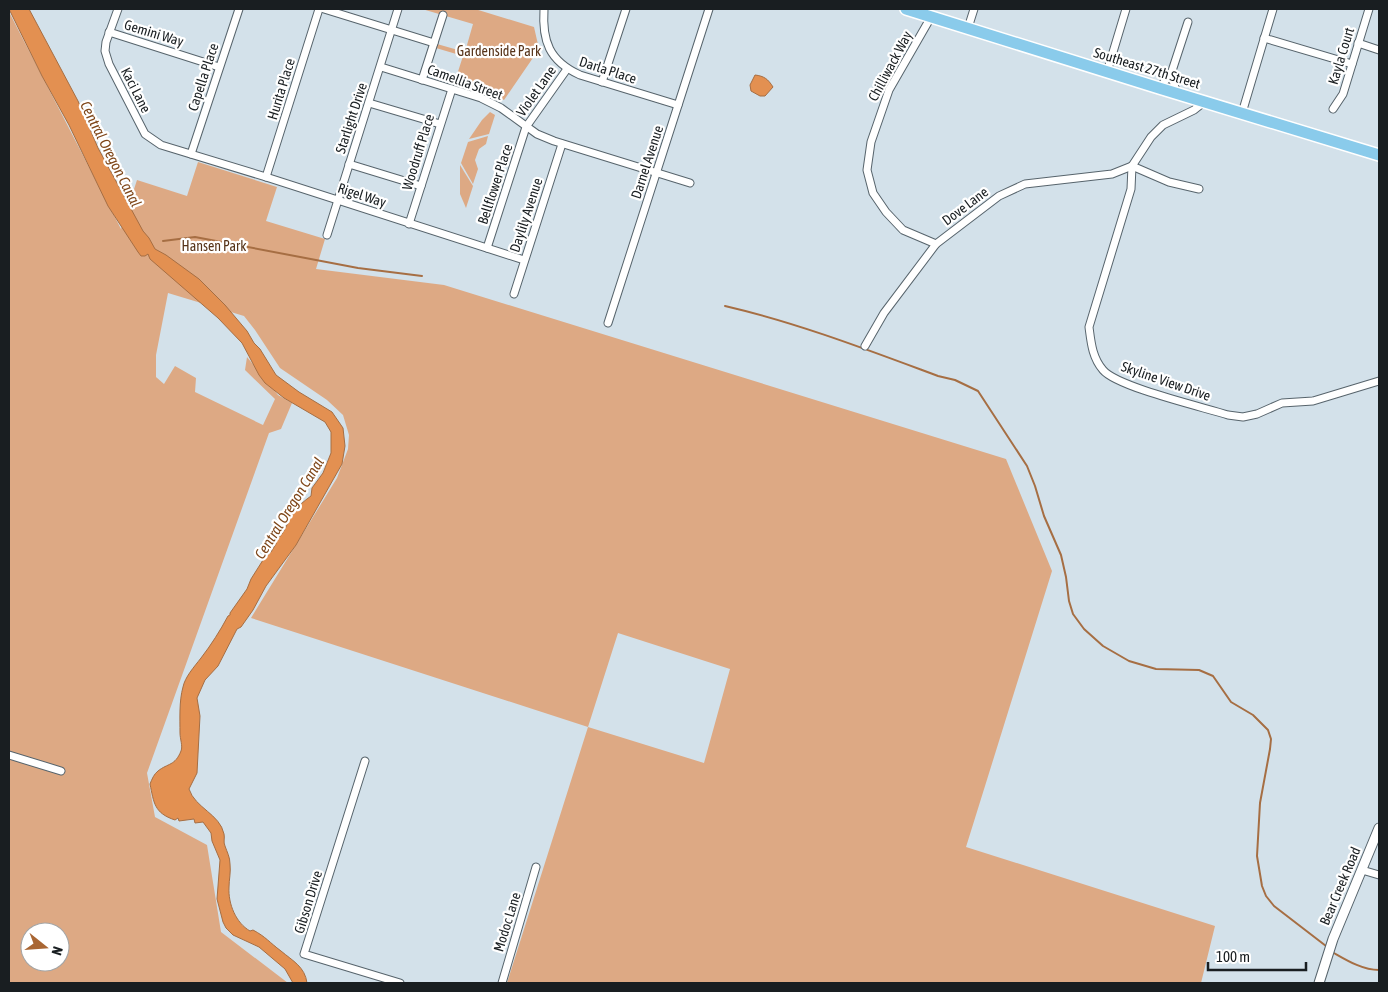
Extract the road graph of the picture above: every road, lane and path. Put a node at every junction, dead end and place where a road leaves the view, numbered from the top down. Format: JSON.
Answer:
{"nodes":[{"id":1,"x":118,"y":9,"type":"edge"},
{"id":2,"x":239,"y":9,"type":"edge"},
{"id":3,"x":319,"y":9,"type":"edge"},
{"id":4,"x":324,"y":9,"type":"edge"},
{"id":5,"x":398,"y":9,"type":"edge"},
{"id":6,"x":544,"y":9,"type":"edge"},
{"id":7,"x":626,"y":9,"type":"edge"},
{"id":8,"x":709,"y":9,"type":"edge"},
{"id":9,"x":906,"y":9,"type":"edge"},
{"id":10,"x":974,"y":9,"type":"edge"},
{"id":11,"x":1126,"y":9,"type":"edge"},
{"id":12,"x":1273,"y":9,"type":"edge"},
{"id":13,"x":1369,"y":9,"type":"edge"},
{"id":14,"x":443,"y":15,"type":"dead end"},
{"id":15,"x":931,"y":17,"type":"junction"},
{"id":16,"x":1188,"y":22,"type":"dead end"},
{"id":17,"x":968,"y":28,"type":"junction"},
{"id":18,"x":391,"y":31,"type":"junction"},
{"id":19,"x":109,"y":32,"type":"junction"},
{"id":20,"x":1264,"y":38,"type":"junction"},
{"id":21,"x":434,"y":43,"type":"junction"},
{"id":22,"x":1358,"y":43,"type":"junction"},
{"id":23,"x":1379,"y":50,"type":"edge"},
{"id":24,"x":1352,"y":64,"type":"junction"},
{"id":25,"x":219,"y":67,"type":"junction"},
{"id":26,"x":381,"y":67,"type":"junction"},
{"id":27,"x":567,"y":69,"type":"junction"},
{"id":28,"x":1107,"y":72,"type":"junction"},
{"id":29,"x":1171,"y":74,"type":"junction"},
{"id":30,"x":422,"y":80,"type":"junction"},
{"id":31,"x":602,"y":82,"type":"junction"},
{"id":32,"x":1159,"y":88,"type":"junction"},
{"id":33,"x":452,"y":89,"type":"junction"},
{"id":34,"x":1177,"y":94,"type":"junction"},
{"id":35,"x":1204,"y":102,"type":"junction"},
{"id":36,"x":369,"y":103,"type":"junction"},
{"id":37,"x":678,"y":105,"type":"junction"},
{"id":38,"x":1333,"y":108,"type":"dead end"},
{"id":39,"x":1242,"y":113,"type":"junction"},
{"id":40,"x":440,"y":124,"type":"junction"},
{"id":41,"x":526,"y":128,"type":"junction"},
{"id":42,"x":562,"y":144,"type":"junction"},
{"id":43,"x":191,"y":154,"type":"junction"},
{"id":44,"x":1379,"y":155,"type":"edge"},
{"id":45,"x":349,"y":164,"type":"junction"},
{"id":46,"x":1132,"y":166,"type":"junction"},
{"id":47,"x":656,"y":173,"type":"junction"},
{"id":48,"x":266,"y":177,"type":"junction"},
{"id":49,"x":690,"y":183,"type":"dead end"},
{"id":50,"x":421,"y":186,"type":"junction"},
{"id":51,"x":1199,"y":190,"type":"dead end"},
{"id":52,"x":337,"y":200,"type":"junction"},
{"id":53,"x":409,"y":224,"type":"junction"},
{"id":54,"x":327,"y":236,"type":"dead end"},
{"id":55,"x":936,"y":244,"type":"junction"},
{"id":56,"x":487,"y":248,"type":"junction"},
{"id":57,"x":524,"y":260,"type":"junction"},
{"id":58,"x":514,"y":294,"type":"dead end"},
{"id":59,"x":608,"y":323,"type":"dead end"},
{"id":60,"x":865,"y":346,"type":"dead end"},
{"id":61,"x":1379,"y":381,"type":"edge"},
{"id":62,"x":9,"y":755,"type":"edge"},
{"id":63,"x":365,"y":762,"type":"dead end"},
{"id":64,"x":61,"y":771,"type":"dead end"},
{"id":65,"x":1379,"y":828,"type":"edge"},
{"id":66,"x":536,"y":867,"type":"dead end"},
{"id":67,"x":1362,"y":870,"type":"junction"},
{"id":68,"x":1379,"y":875,"type":"edge"},
{"id":69,"x":400,"y":983,"type":"edge"},
{"id":70,"x":502,"y":983,"type":"edge"},
{"id":71,"x":1319,"y":983,"type":"edge"}],
"edges":[{"from":1,"to":19,"type":"street","name":"Kaci Lane"},
{"from":2,"to":25,"type":"street","name":"Capella Place"},
{"from":3,"to":48,"type":"street","name":"Hurita Place"},
{"from":4,"to":18,"type":"street"},
{"from":5,"to":18,"type":"street","name":"Starlight Drive"},
{"from":6,"to":27,"type":"street","name":"Darla Place"},
{"from":7,"to":31,"type":"street"},
{"from":8,"to":37,"type":"street","name":"Darnel Avenue"},
{"from":9,"to":15,"type":"main road","name":"Southeast 27th Street"},
{"from":10,"to":17,"type":"street"},
{"from":11,"to":28,"type":"street"},
{"from":12,"to":20,"type":"street"},
{"from":13,"to":22,"type":"street","name":"Kayla Court"},
{"from":14,"to":21,"type":"street"},
{"from":15,"to":17,"type":"main road","name":"Southeast 27th Street"},
{"from":15,"to":55,"type":"street","name":"Chilliwack Way"},
{"from":16,"to":29,"type":"street"},
{"from":17,"to":28,"type":"main road","name":"Southeast 27th Street"},
{"from":18,"to":21,"type":"street"},
{"from":18,"to":26,"type":"street","name":"Starlight Drive"},
{"from":19,"to":25,"type":"street","name":"Gemini Way"},
{"from":19,"to":43,"type":"street","name":"Kaci Lane"},
{"from":20,"to":24,"type":"street"},
{"from":20,"to":39,"type":"street"},
{"from":21,"to":30,"type":"street"},
{"from":22,"to":23,"type":"street"},
{"from":22,"to":24,"type":"street","name":"Kayla Court"},
{"from":24,"to":38,"type":"street","name":"Kayla Court"},
{"from":25,"to":43,"type":"street","name":"Capella Place"},
{"from":26,"to":30,"type":"street","name":"Camellia Street"},
{"from":26,"to":36,"type":"street","name":"Starlight Drive"},
{"from":27,"to":31,"type":"street","name":"Darla Place"},
{"from":27,"to":41,"type":"street","name":"Violet Lane"},
{"from":28,"to":32,"type":"main road","name":"Southeast 27th Street"},
{"from":29,"to":32,"type":"street"},
{"from":29,"to":34,"type":"street"},
{"from":30,"to":33,"type":"street","name":"Camellia Street"},
{"from":31,"to":37,"type":"street","name":"Darla Place"},
{"from":32,"to":34,"type":"main road","name":"Southeast 27th Street"},
{"from":33,"to":40,"type":"street","name":"Woodruff Place"},
{"from":33,"to":41,"type":"street","name":"Camellia Street"},
{"from":34,"to":35,"type":"main road","name":"Southeast 27th Street"},
{"from":35,"to":39,"type":"main road","name":"Southeast 27th Street"},
{"from":35,"to":46,"type":"street","name":"Skyline View Drive"},
{"from":36,"to":40,"type":"street"},
{"from":36,"to":45,"type":"street","name":"Starlight Drive"},
{"from":37,"to":47,"type":"street","name":"Darnel Avenue"},
{"from":39,"to":44,"type":"main road","name":"Southeast 27th Street"},
{"from":40,"to":50,"type":"street","name":"Woodruff Place"},
{"from":41,"to":42,"type":"street","name":"Camellia Street"},
{"from":41,"to":56,"type":"street","name":"Bellflower Place"},
{"from":42,"to":47,"type":"street","name":"Camellia Street"},
{"from":42,"to":57,"type":"street","name":"Daylily Avenue"},
{"from":43,"to":48,"type":"street","name":"Rigel Way"},
{"from":45,"to":50,"type":"street"},
{"from":45,"to":52,"type":"street","name":"Starlight Drive"},
{"from":46,"to":51,"type":"street"},
{"from":46,"to":55,"type":"street","name":"Dove Lane"},
{"from":46,"to":61,"type":"street","name":"Skyline View Drive"},
{"from":47,"to":49,"type":"street","name":"Camellia Street"},
{"from":47,"to":59,"type":"street","name":"Darnel Avenue"},
{"from":48,"to":52,"type":"street","name":"Rigel Way"},
{"from":50,"to":53,"type":"street","name":"Woodruff Place"},
{"from":52,"to":53,"type":"street","name":"Rigel Way"},
{"from":52,"to":54,"type":"street","name":"Starlight Drive"},
{"from":53,"to":56,"type":"street","name":"Rigel Way"},
{"from":55,"to":60,"type":"street","name":"Dove Lane"},
{"from":56,"to":57,"type":"street","name":"Rigel Way"},
{"from":57,"to":58,"type":"street","name":"Daylily Avenue"},
{"from":62,"to":64,"type":"street"},
{"from":63,"to":69,"type":"street","name":"Gibson Drive"},
{"from":65,"to":67,"type":"street","name":"Bear Creek Road"},
{"from":66,"to":70,"type":"street","name":"Modoc Lane"},
{"from":67,"to":68,"type":"street"},
{"from":67,"to":71,"type":"street","name":"Bear Creek Road"}]}
